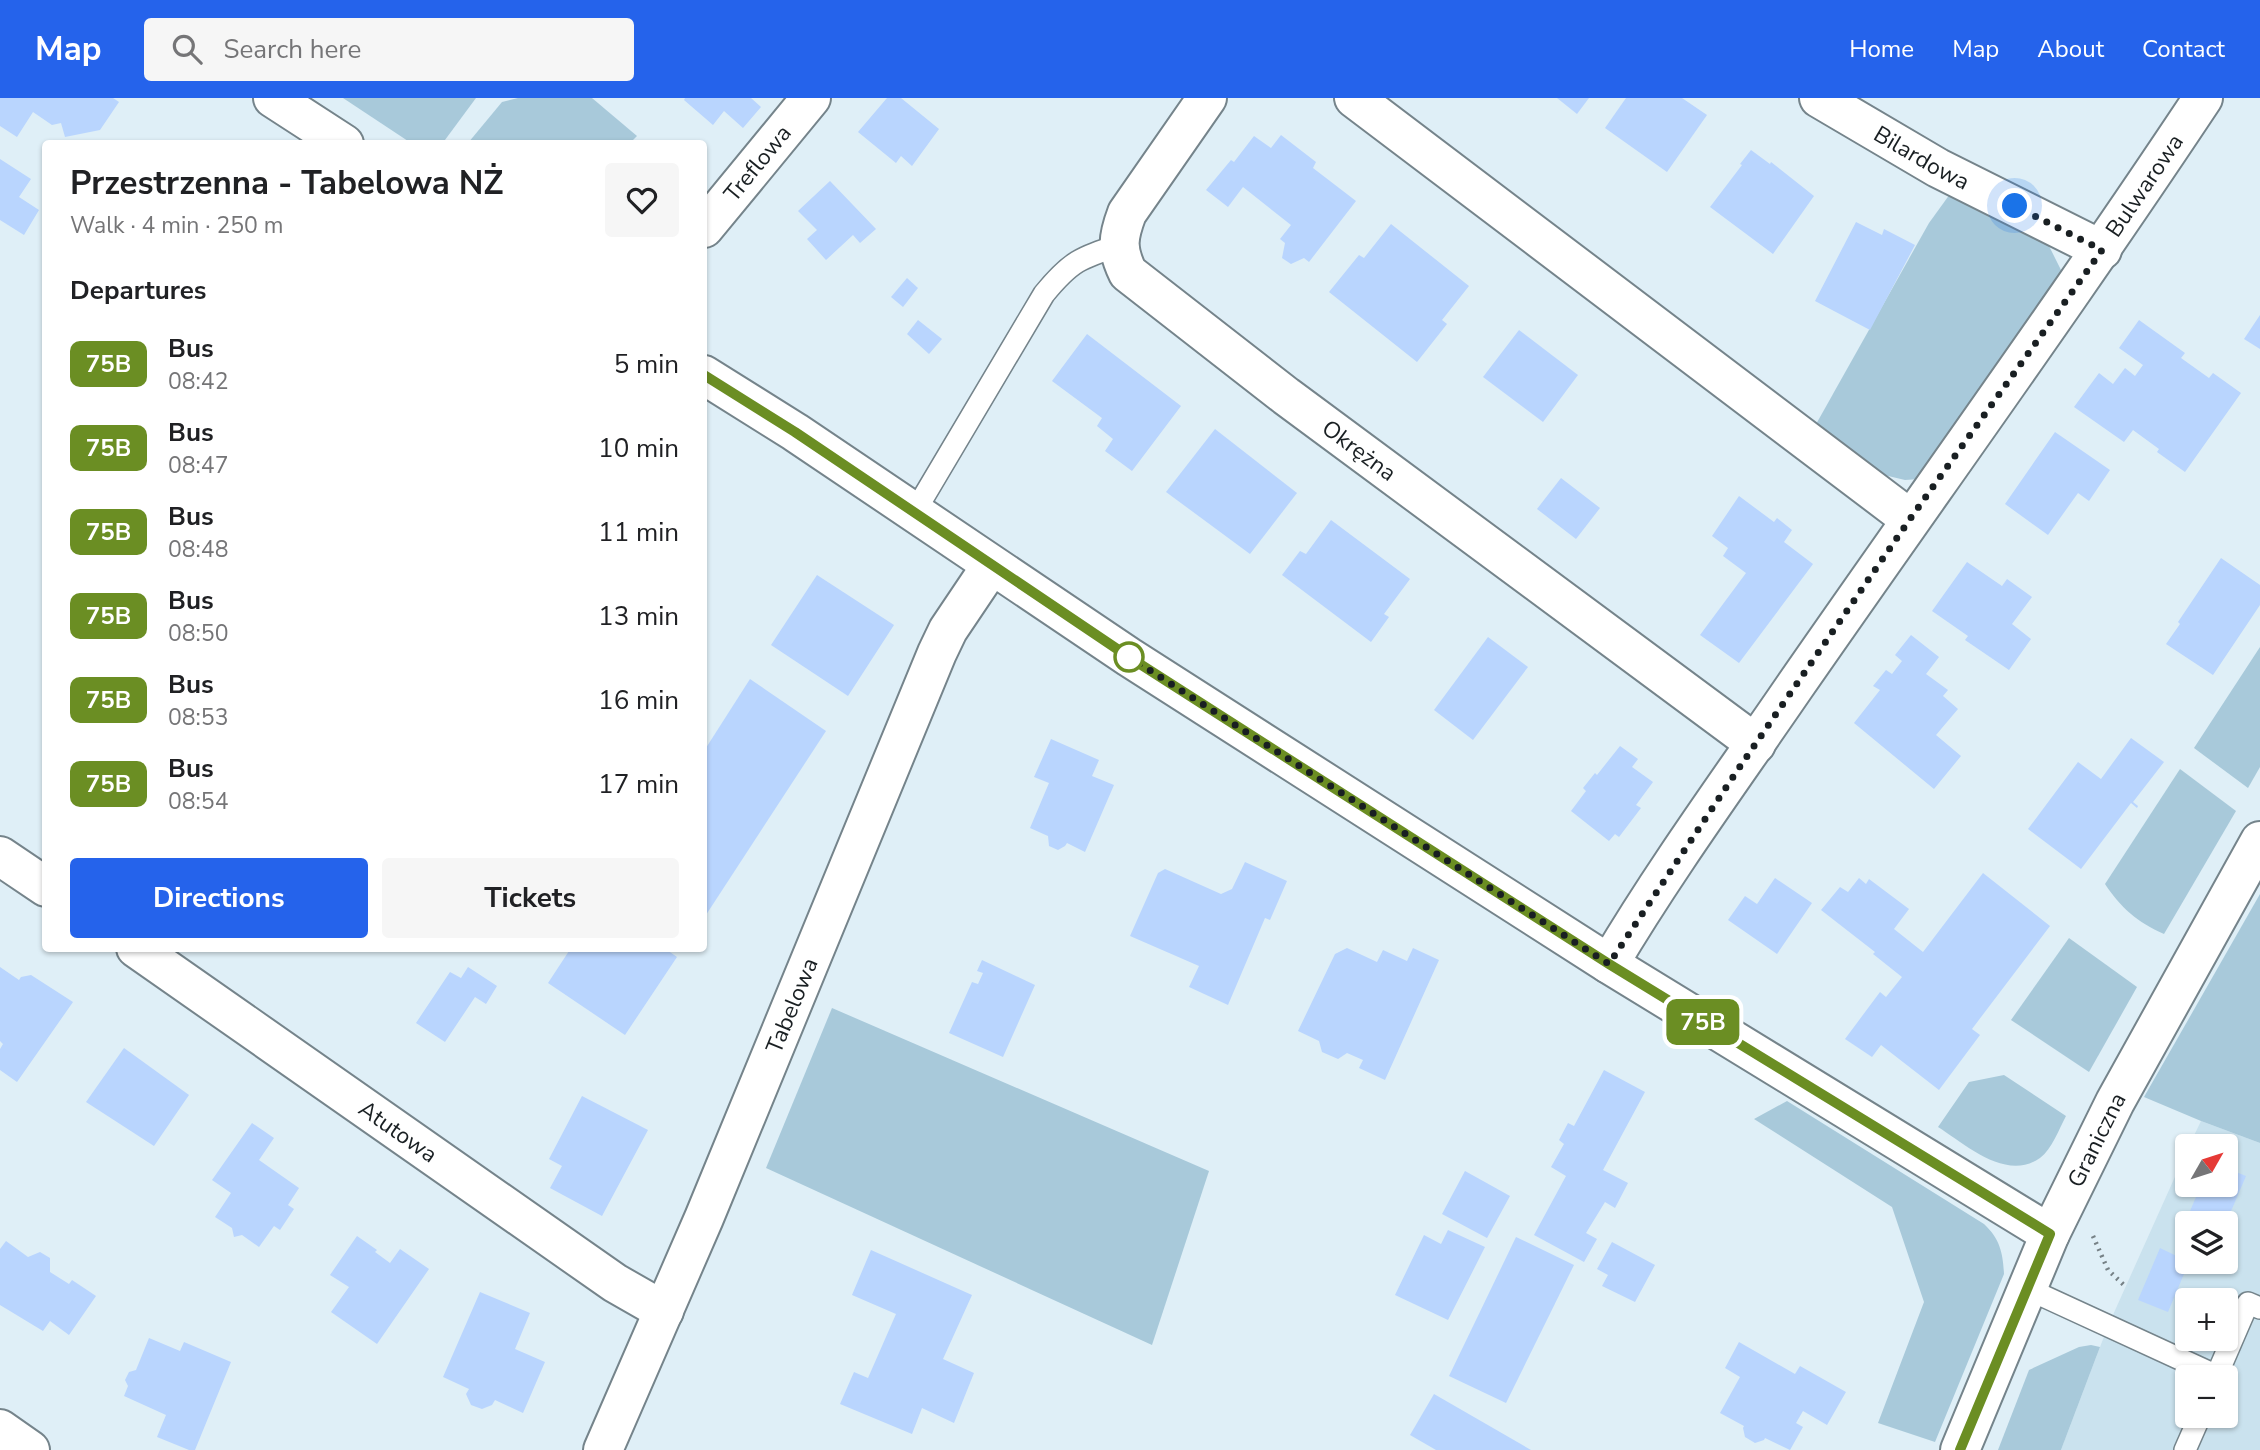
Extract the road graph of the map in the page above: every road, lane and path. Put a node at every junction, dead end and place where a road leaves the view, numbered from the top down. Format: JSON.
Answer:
{"nodes":[{"id":1,"x":273,"y":98,"type":"edge"},
{"id":2,"x":811,"y":98,"type":"edge"},
{"id":3,"x":1207,"y":98,"type":"edge"},
{"id":4,"x":1354,"y":98,"type":"edge"},
{"id":5,"x":1819,"y":98,"type":"edge"},
{"id":6,"x":2203,"y":98,"type":"edge"},
{"id":7,"x":338,"y":140,"type":"edge"},
{"id":8,"x":707,"y":224,"type":"edge"},
{"id":9,"x":1120,"y":245,"type":"junction"},
{"id":10,"x":2102,"y":250,"type":"junction"},
{"id":11,"x":707,"y":377,"type":"edge"},
{"id":12,"x":914,"y":513,"type":"junction"},
{"id":13,"x":1910,"y":519,"type":"junction"},
{"id":14,"x":991,"y":566,"type":"junction"},
{"id":15,"x":1756,"y":744,"type":"junction"},
{"id":16,"x":2260,"y":841,"type":"edge"},
{"id":17,"x":0,"y":856,"type":"edge"},
{"id":18,"x":42,"y":884,"type":"edge"},
{"id":19,"x":141,"y":952,"type":"edge"},
{"id":20,"x":1609,"y":964,"type":"junction"},
{"id":21,"x":2091,"y":1231,"type":"dead end"},
{"id":22,"x":2050,"y":1234,"type":"junction"},
{"id":23,"x":2126,"y":1287,"type":"dead end"},
{"id":24,"x":2028,"y":1289,"type":"junction"},
{"id":25,"x":2260,"y":1308,"type":"edge"},
{"id":26,"x":664,"y":1311,"type":"junction"},
{"id":27,"x":2191,"y":1365,"type":"edge"},
{"id":28,"x":2222,"y":1365,"type":"edge"},
{"id":29,"x":2195,"y":1428,"type":"edge"},
{"id":30,"x":0,"y":1429,"type":"edge"},
{"id":31,"x":30,"y":1450,"type":"edge"},
{"id":32,"x":603,"y":1450,"type":"edge"},
{"id":33,"x":1960,"y":1450,"type":"edge"},
{"id":34,"x":2186,"y":1450,"type":"edge"}],
"edges":[{"from":1,"to":7,"type":"street"},
{"from":2,"to":8,"type":"street","name":"Treflowa"},
{"from":3,"to":9,"type":"street"},
{"from":4,"to":13,"type":"street"},
{"from":5,"to":10,"type":"street","name":"Bilardowa"},
{"from":6,"to":10,"type":"street","name":"Bulwarowa"},
{"from":9,"to":12,"type":"lane"},
{"from":9,"to":15,"type":"street","name":"Okrężna"},
{"from":10,"to":13,"type":"street","name":"Bulwarowa"},
{"from":11,"to":12,"type":"street"},
{"from":12,"to":14,"type":"street"},
{"from":13,"to":15,"type":"street","name":"Bulwarowa"},
{"from":14,"to":20,"type":"street"},
{"from":14,"to":26,"type":"street","name":"Tabelowa"},
{"from":15,"to":20,"type":"street","name":"Bulwarowa"},
{"from":16,"to":22,"type":"street","name":"Graniczna"},
{"from":17,"to":18,"type":"street"},
{"from":19,"to":26,"type":"street","name":"Atutowa"},
{"from":20,"to":22,"type":"street"},
{"from":21,"to":23,"type":"path"},
{"from":22,"to":24,"type":"street","name":"Graniczna"},
{"from":24,"to":27,"type":"lane"},
{"from":24,"to":33,"type":"street","name":"Graniczna"},
{"from":25,"to":28,"type":"lane"},
{"from":26,"to":32,"type":"street","name":"Tabelowa"},
{"from":29,"to":34,"type":"lane"},
{"from":30,"to":31,"type":"street"}]}
